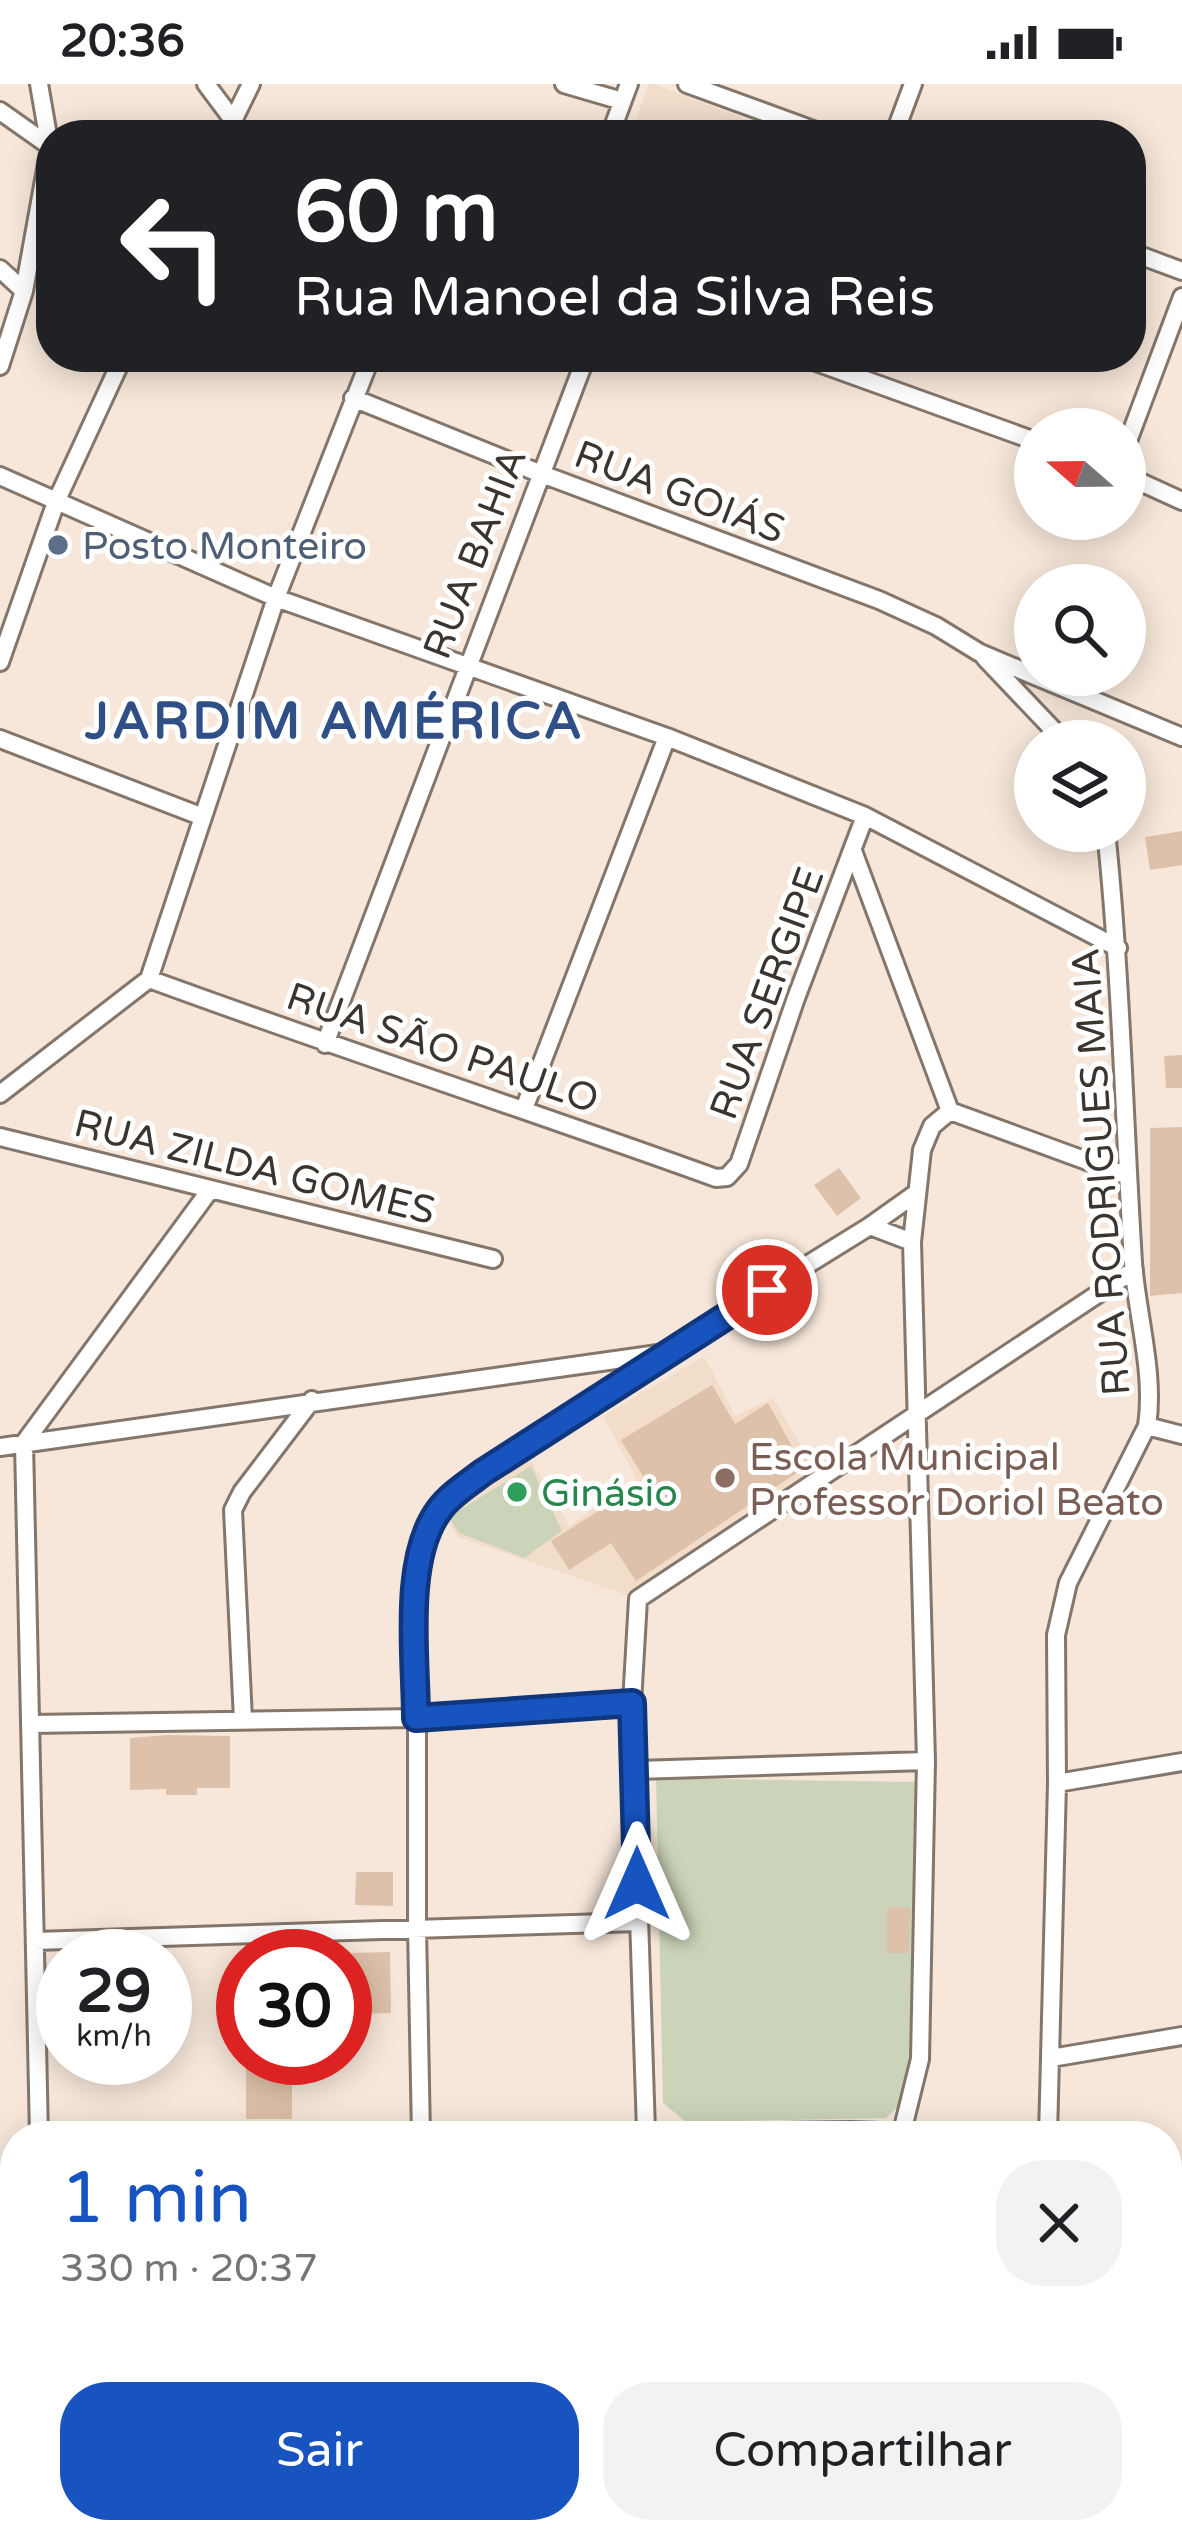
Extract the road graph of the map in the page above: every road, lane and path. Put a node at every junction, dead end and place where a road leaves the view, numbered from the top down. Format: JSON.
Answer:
{"nodes":[{"id":1,"x":39,"y":84,"type":"edge"},
{"id":2,"x":206,"y":84,"type":"edge"},
{"id":3,"x":251,"y":84,"type":"edge"},
{"id":4,"x":564,"y":84,"type":"edge"},
{"id":5,"x":687,"y":84,"type":"edge"},
{"id":6,"x":913,"y":84,"type":"edge"},
{"id":7,"x":626,"y":93,"type":"edge"},
{"id":8,"x":0,"y":111,"type":"edge"},
{"id":9,"x":45,"y":120,"type":"edge"},
{"id":10,"x":226,"y":120,"type":"edge"},
{"id":11,"x":233,"y":120,"type":"edge"},
{"id":12,"x":786,"y":120,"type":"edge"},
{"id":13,"x":900,"y":120,"type":"edge"},
{"id":14,"x":36,"y":137,"type":"edge"},
{"id":15,"x":36,"y":224,"type":"edge"},
{"id":16,"x":1146,"y":258,"type":"edge"},
{"id":17,"x":0,"y":269,"type":"edge"},
{"id":18,"x":1182,"y":272,"type":"edge"},
{"id":19,"x":24,"y":290,"type":"junction"},
{"id":20,"x":1182,"y":297,"type":"edge"},
{"id":21,"x":0,"y":366,"type":"edge"},
{"id":22,"x":116,"y":372,"type":"edge"},
{"id":23,"x":364,"y":372,"type":"edge"},
{"id":24,"x":580,"y":372,"type":"edge"},
{"id":25,"x":847,"y":372,"type":"edge"},
{"id":26,"x":353,"y":398,"type":"junction"},
{"id":27,"x":1140,"y":408,"type":"edge"},
{"id":28,"x":1014,"y":433,"type":"edge"},
{"id":29,"x":539,"y":473,"type":"junction"},
{"id":30,"x":0,"y":476,"type":"edge"},
{"id":31,"x":1146,"y":485,"type":"edge"},
{"id":32,"x":1182,"y":501,"type":"edge"},
{"id":33,"x":56,"y":502,"type":"junction"},
{"id":34,"x":276,"y":598,"type":"junction"},
{"id":35,"x":980,"y":653,"type":"junction"},
{"id":36,"x":0,"y":662,"type":"edge"},
{"id":37,"x":465,"y":667,"type":"junction"},
{"id":38,"x":1044,"y":720,"type":"edge"},
{"id":39,"x":667,"y":737,"type":"junction"},
{"id":40,"x":1182,"y":737,"type":"edge"},
{"id":41,"x":0,"y":739,"type":"edge"},
{"id":42,"x":865,"y":816,"type":"junction"},
{"id":43,"x":202,"y":817,"type":"junction"},
{"id":44,"x":854,"y":851,"type":"junction"},
{"id":45,"x":1108,"y":852,"type":"edge"},
{"id":46,"x":1118,"y":948,"type":"junction"},
{"id":47,"x":149,"y":979,"type":"junction"},
{"id":48,"x":325,"y":1044,"type":"junction"},
{"id":49,"x":0,"y":1094,"type":"edge"},
{"id":50,"x":524,"y":1108,"type":"junction"},
{"id":51,"x":950,"y":1111,"type":"junction"},
{"id":52,"x":0,"y":1137,"type":"edge"},
{"id":53,"x":1128,"y":1176,"type":"junction"},
{"id":54,"x":716,"y":1178,"type":"joint"},
{"id":55,"x":210,"y":1190,"type":"junction"},
{"id":56,"x":914,"y":1194,"type":"junction"},
{"id":57,"x":870,"y":1226,"type":"junction"},
{"id":58,"x":912,"y":1242,"type":"junction"},
{"id":59,"x":494,"y":1258,"type":"dead end"},
{"id":60,"x":1134,"y":1270,"type":"junction"},
{"id":61,"x":664,"y":1353,"type":"junction"},
{"id":62,"x":312,"y":1400,"type":"junction"},
{"id":63,"x":914,"y":1418,"type":"junction"},
{"id":64,"x":1147,"y":1426,"type":"junction"},
{"id":65,"x":1182,"y":1435,"type":"edge"},
{"id":66,"x":24,"y":1443,"type":"junction"},
{"id":67,"x":0,"y":1447,"type":"edge"},
{"id":68,"x":632,"y":1703,"type":"junction"},
{"id":69,"x":416,"y":1718,"type":"junction"},
{"id":70,"x":243,"y":1720,"type":"junction"},
{"id":71,"x":31,"y":1724,"type":"junction"},
{"id":72,"x":926,"y":1761,"type":"junction"},
{"id":73,"x":1182,"y":1762,"type":"edge"},
{"id":74,"x":637,"y":1770,"type":"junction"},
{"id":75,"x":1057,"y":1784,"type":"junction"},
{"id":76,"x":638,"y":1922,"type":"junction"},
{"id":77,"x":416,"y":1927,"type":"junction"},
{"id":78,"x":34,"y":1941,"type":"junction"},
{"id":79,"x":1182,"y":2036,"type":"edge"},
{"id":80,"x":1051,"y":2058,"type":"junction"},
{"id":81,"x":38,"y":2121,"type":"edge"},
{"id":82,"x":422,"y":2121,"type":"edge"},
{"id":83,"x":656,"y":2121,"type":"edge"},
{"id":84,"x":904,"y":2121,"type":"edge"},
{"id":85,"x":1049,"y":2121,"type":"edge"}],
"edges":[{"from":1,"to":9,"type":"street"},
{"from":2,"to":10,"type":"street"},
{"from":3,"to":11,"type":"street"},
{"from":4,"to":7,"type":"street"},
{"from":5,"to":12,"type":"street"},
{"from":6,"to":13,"type":"street"},
{"from":8,"to":14,"type":"street"},
{"from":15,"to":19,"type":"street"},
{"from":16,"to":18,"type":"street"},
{"from":17,"to":19,"type":"street"},
{"from":19,"to":21,"type":"street"},
{"from":20,"to":27,"type":"street"},
{"from":22,"to":33,"type":"street"},
{"from":23,"to":26,"type":"street"},
{"from":24,"to":29,"type":"street","name":"RUA BAHIA"},
{"from":25,"to":28,"type":"street"},
{"from":26,"to":29,"type":"street","name":"RUA GOIÁS"},
{"from":26,"to":34,"type":"street"},
{"from":29,"to":35,"type":"street","name":"RUA GOIÁS"},
{"from":29,"to":37,"type":"street","name":"RUA BAHIA"},
{"from":30,"to":33,"type":"street"},
{"from":31,"to":32,"type":"street"},
{"from":33,"to":34,"type":"street"},
{"from":33,"to":36,"type":"street"},
{"from":34,"to":37,"type":"street"},
{"from":34,"to":43,"type":"street"},
{"from":35,"to":38,"type":"street"},
{"from":35,"to":40,"type":"street"},
{"from":37,"to":39,"type":"street"},
{"from":37,"to":48,"type":"street","name":"RUA BAHIA"},
{"from":39,"to":42,"type":"street"},
{"from":39,"to":50,"type":"street"},
{"from":41,"to":43,"type":"street"},
{"from":42,"to":44,"type":"street","name":"RUA SERGIPE"},
{"from":42,"to":46,"type":"street"},
{"from":43,"to":47,"type":"street"},
{"from":44,"to":51,"type":"street"},
{"from":44,"to":54,"type":"street","name":"RUA SERGIPE"},
{"from":45,"to":46,"type":"street","name":"RUA RODRIGUES MAIA"},
{"from":46,"to":53,"type":"street","name":"RUA RODRIGUES MAIA"},
{"from":47,"to":48,"type":"street","name":"RUA SÃO PAULO"},
{"from":47,"to":49,"type":"street"},
{"from":48,"to":50,"type":"street","name":"RUA SÃO PAULO"},
{"from":50,"to":54,"type":"street","name":"RUA SÃO PAULO"},
{"from":51,"to":53,"type":"street"},
{"from":51,"to":56,"type":"street"},
{"from":52,"to":55,"type":"street","name":"RUA ZILDA GOMES"},
{"from":53,"to":60,"type":"street","name":"RUA RODRIGUES MAIA"},
{"from":55,"to":59,"type":"street","name":"RUA ZILDA GOMES"},
{"from":55,"to":66,"type":"street"},
{"from":56,"to":57,"type":"street"},
{"from":56,"to":58,"type":"street"},
{"from":57,"to":58,"type":"street"},
{"from":57,"to":61,"type":"street"},
{"from":58,"to":63,"type":"street"},
{"from":60,"to":63,"type":"street"},
{"from":60,"to":64,"type":"street","name":"RUA RODRIGUES MAIA"},
{"from":61,"to":62,"type":"street"},
{"from":61,"to":69,"type":"street"},
{"from":62,"to":66,"type":"street"},
{"from":62,"to":70,"type":"street"},
{"from":63,"to":68,"type":"street"},
{"from":63,"to":72,"type":"street"},
{"from":64,"to":65,"type":"street"},
{"from":64,"to":75,"type":"street","name":"RUA RODRIGUES MAIA"},
{"from":66,"to":67,"type":"street"},
{"from":66,"to":71,"type":"street"},
{"from":68,"to":69,"type":"street"},
{"from":68,"to":74,"type":"street"},
{"from":69,"to":70,"type":"street"},
{"from":69,"to":77,"type":"street"},
{"from":70,"to":71,"type":"street"},
{"from":71,"to":78,"type":"street"},
{"from":72,"to":74,"type":"street"},
{"from":72,"to":84,"type":"street"},
{"from":73,"to":75,"type":"street"},
{"from":74,"to":76,"type":"street"},
{"from":75,"to":80,"type":"street","name":"RUA RODRIGUES MAIA"},
{"from":76,"to":77,"type":"street"},
{"from":76,"to":83,"type":"street"},
{"from":77,"to":78,"type":"street"},
{"from":77,"to":82,"type":"street"},
{"from":78,"to":81,"type":"street"},
{"from":79,"to":80,"type":"street"},
{"from":80,"to":85,"type":"street","name":"RUA RODRIGUES MAIA"}]}
